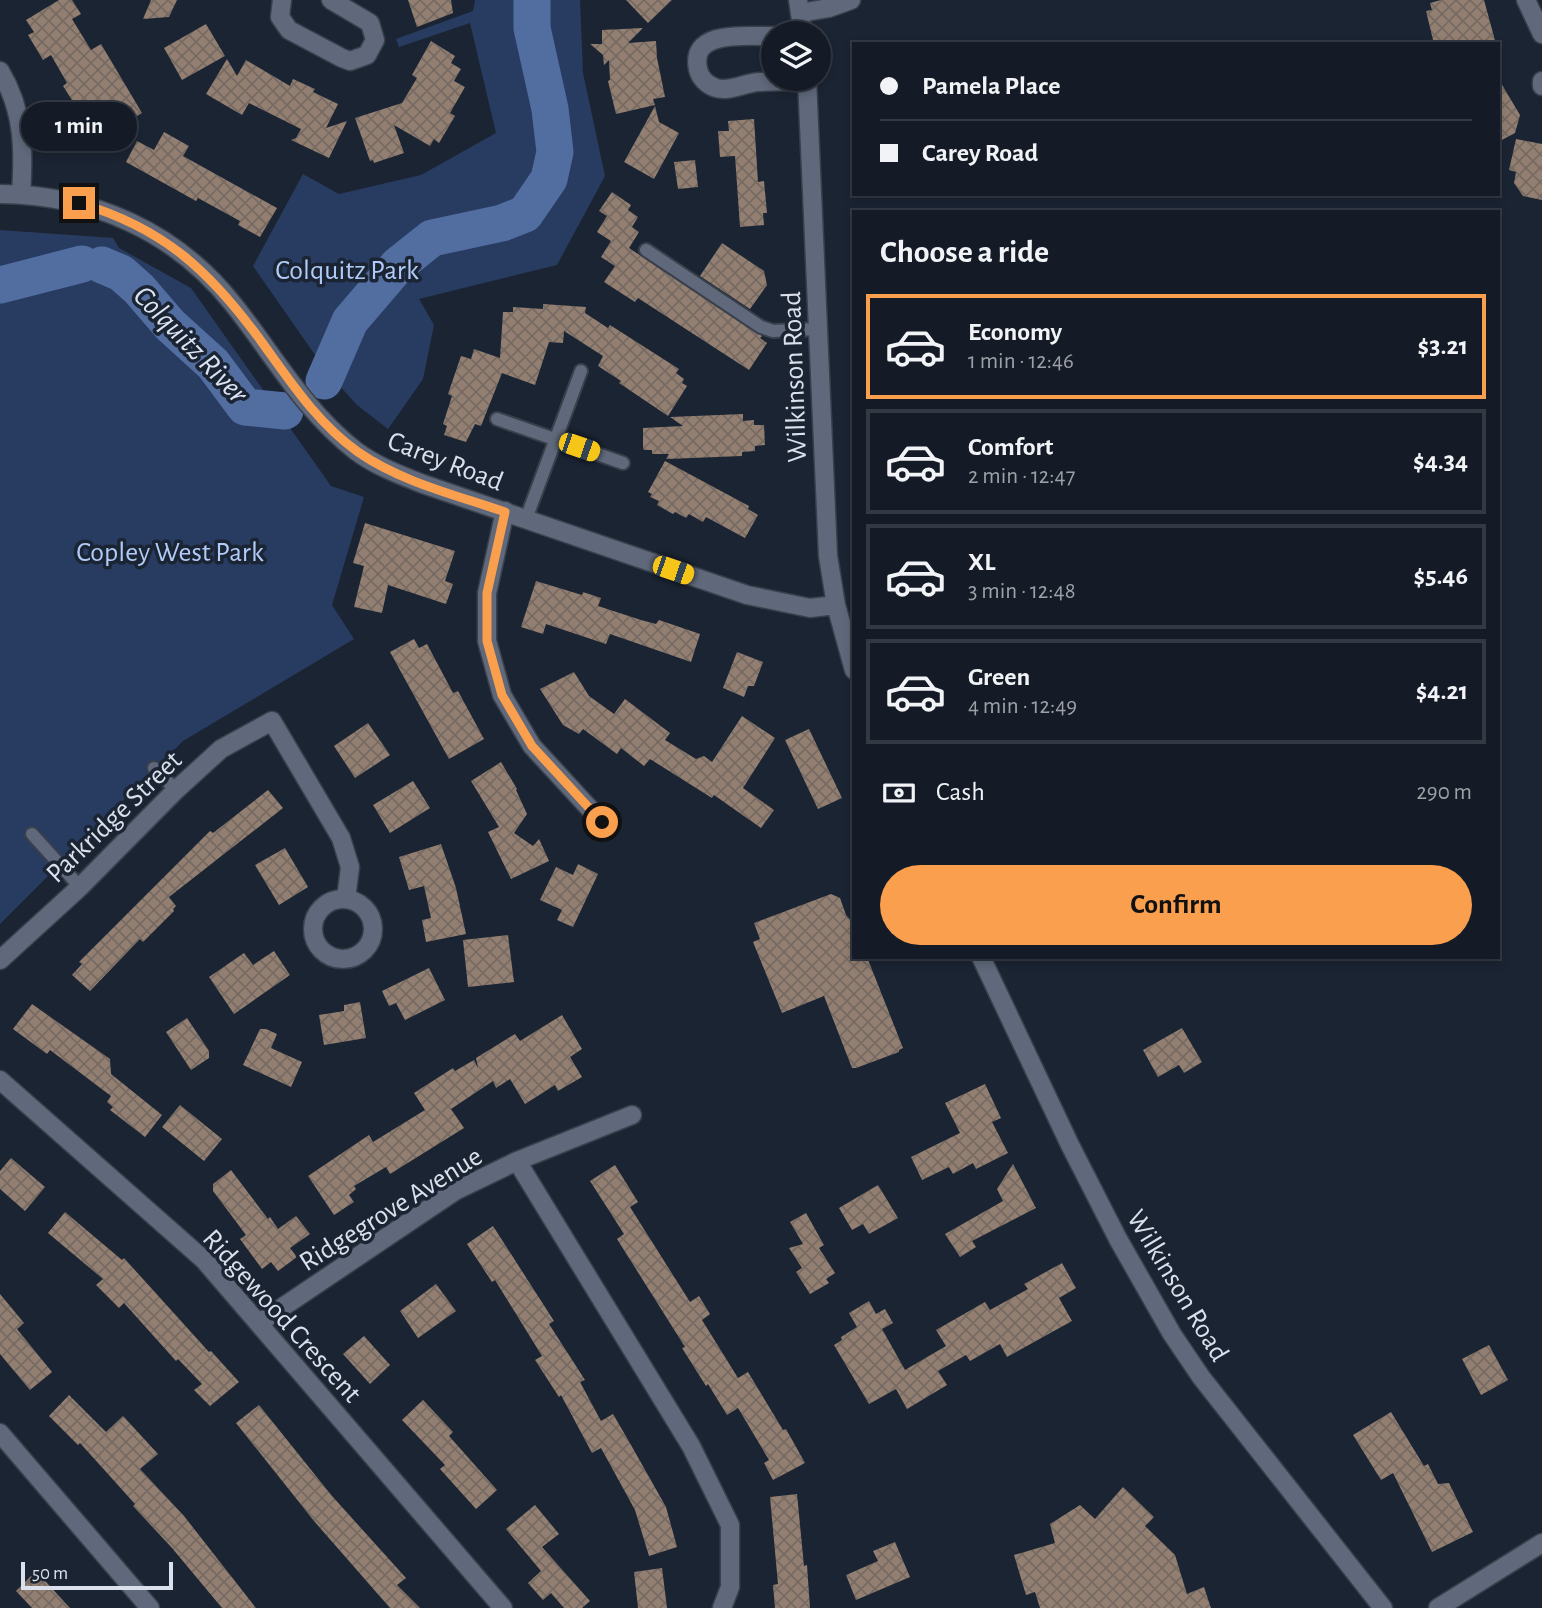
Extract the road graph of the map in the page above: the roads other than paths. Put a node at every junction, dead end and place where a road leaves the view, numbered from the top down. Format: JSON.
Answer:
{"nodes":[{"id":1,"x":282,"y":0,"type":"edge"},
{"id":2,"x":331,"y":0,"type":"edge"},
{"id":3,"x":851,"y":0,"type":"edge"},
{"id":4,"x":1526,"y":0,"type":"edge"},
{"id":5,"x":799,"y":6,"type":"edge"},
{"id":6,"x":1542,"y":34,"type":"edge"},
{"id":7,"x":761,"y":36,"type":"edge"},
{"id":8,"x":0,"y":71,"type":"edge"},
{"id":9,"x":761,"y":82,"type":"edge"},
{"id":10,"x":807,"y":91,"type":"edge"},
{"id":11,"x":0,"y":194,"type":"edge"},
{"id":12,"x":21,"y":194,"type":"junction"},
{"id":13,"x":646,"y":250,"type":"dead end"},
{"id":14,"x":817,"y":329,"type":"junction"},
{"id":15,"x":581,"y":371,"type":"dead end"},
{"id":16,"x":497,"y":419,"type":"dead end"},
{"id":17,"x":557,"y":440,"type":"junction"},
{"id":18,"x":623,"y":463,"type":"dead end"},
{"id":19,"x":505,"y":512,"type":"junction"},
{"id":20,"x":526,"y":519,"type":"junction"},
{"id":21,"x":836,"y":605,"type":"junction"},
{"id":22,"x":852,"y":663,"type":"edge"},
{"id":23,"x":154,"y":768,"type":"dead end"},
{"id":24,"x":176,"y":790,"type":"junction"},
{"id":25,"x":602,"y":822,"type":"dead end"},
{"id":26,"x":32,"y":834,"type":"dead end"},
{"id":27,"x":80,"y":887,"type":"junction"},
{"id":28,"x":346,"y":899,"type":"dead end"},
{"id":29,"x":982,"y":959,"type":"edge"},
{"id":30,"x":0,"y":960,"type":"edge"},
{"id":31,"x":0,"y":1080,"type":"edge"},
{"id":32,"x":632,"y":1115,"type":"dead end"},
{"id":33,"x":517,"y":1161,"type":"junction"},
{"id":34,"x":259,"y":1322,"type":"junction"},
{"id":35,"x":0,"y":1433,"type":"edge"},
{"id":36,"x":1542,"y":1543,"type":"edge"},
{"id":37,"x":150,"y":1608,"type":"edge"},
{"id":38,"x":503,"y":1608,"type":"edge"},
{"id":39,"x":722,"y":1608,"type":"edge"},
{"id":40,"x":1383,"y":1608,"type":"edge"},
{"id":41,"x":1438,"y":1608,"type":"edge"}],
"edges":[{"from":1,"to":2,"type":"street"},
{"from":3,"to":5,"type":"street"},
{"from":4,"to":6,"type":"street"},
{"from":7,"to":9,"type":"street"},
{"from":8,"to":12,"type":"street"},
{"from":10,"to":14,"type":"street","name":"Wilkinson Road"},
{"from":11,"to":12,"type":"street","name":"Carey Road"},
{"from":12,"to":19,"type":"street","name":"Carey Road"},
{"from":13,"to":14,"type":"lane"},
{"from":14,"to":21,"type":"street","name":"Wilkinson Road"},
{"from":15,"to":17,"type":"lane"},
{"from":16,"to":17,"type":"lane"},
{"from":17,"to":18,"type":"lane"},
{"from":17,"to":20,"type":"lane"},
{"from":19,"to":20,"type":"street","name":"Carey Road"},
{"from":19,"to":25,"type":"street"},
{"from":20,"to":21,"type":"street","name":"Carey Road"},
{"from":21,"to":22,"type":"street","name":"Wilkinson Road"},
{"from":23,"to":24,"type":"lane"},
{"from":24,"to":27,"type":"street","name":"Parkridge Street"},
{"from":24,"to":28,"type":"street","name":"Parkridge Street"},
{"from":26,"to":27,"type":"lane"},
{"from":27,"to":30,"type":"street","name":"Parkridge Street"},
{"from":29,"to":40,"type":"street","name":"Wilkinson Road"},
{"from":31,"to":34,"type":"street","name":"Ridgewood Crescent"},
{"from":32,"to":33,"type":"street","name":"Ridgegrove Avenue"},
{"from":33,"to":34,"type":"street","name":"Ridgegrove Avenue"},
{"from":33,"to":39,"type":"street"},
{"from":34,"to":38,"type":"street","name":"Ridgewood Crescent"},
{"from":35,"to":37,"type":"street"},
{"from":36,"to":41,"type":"street"}]}
